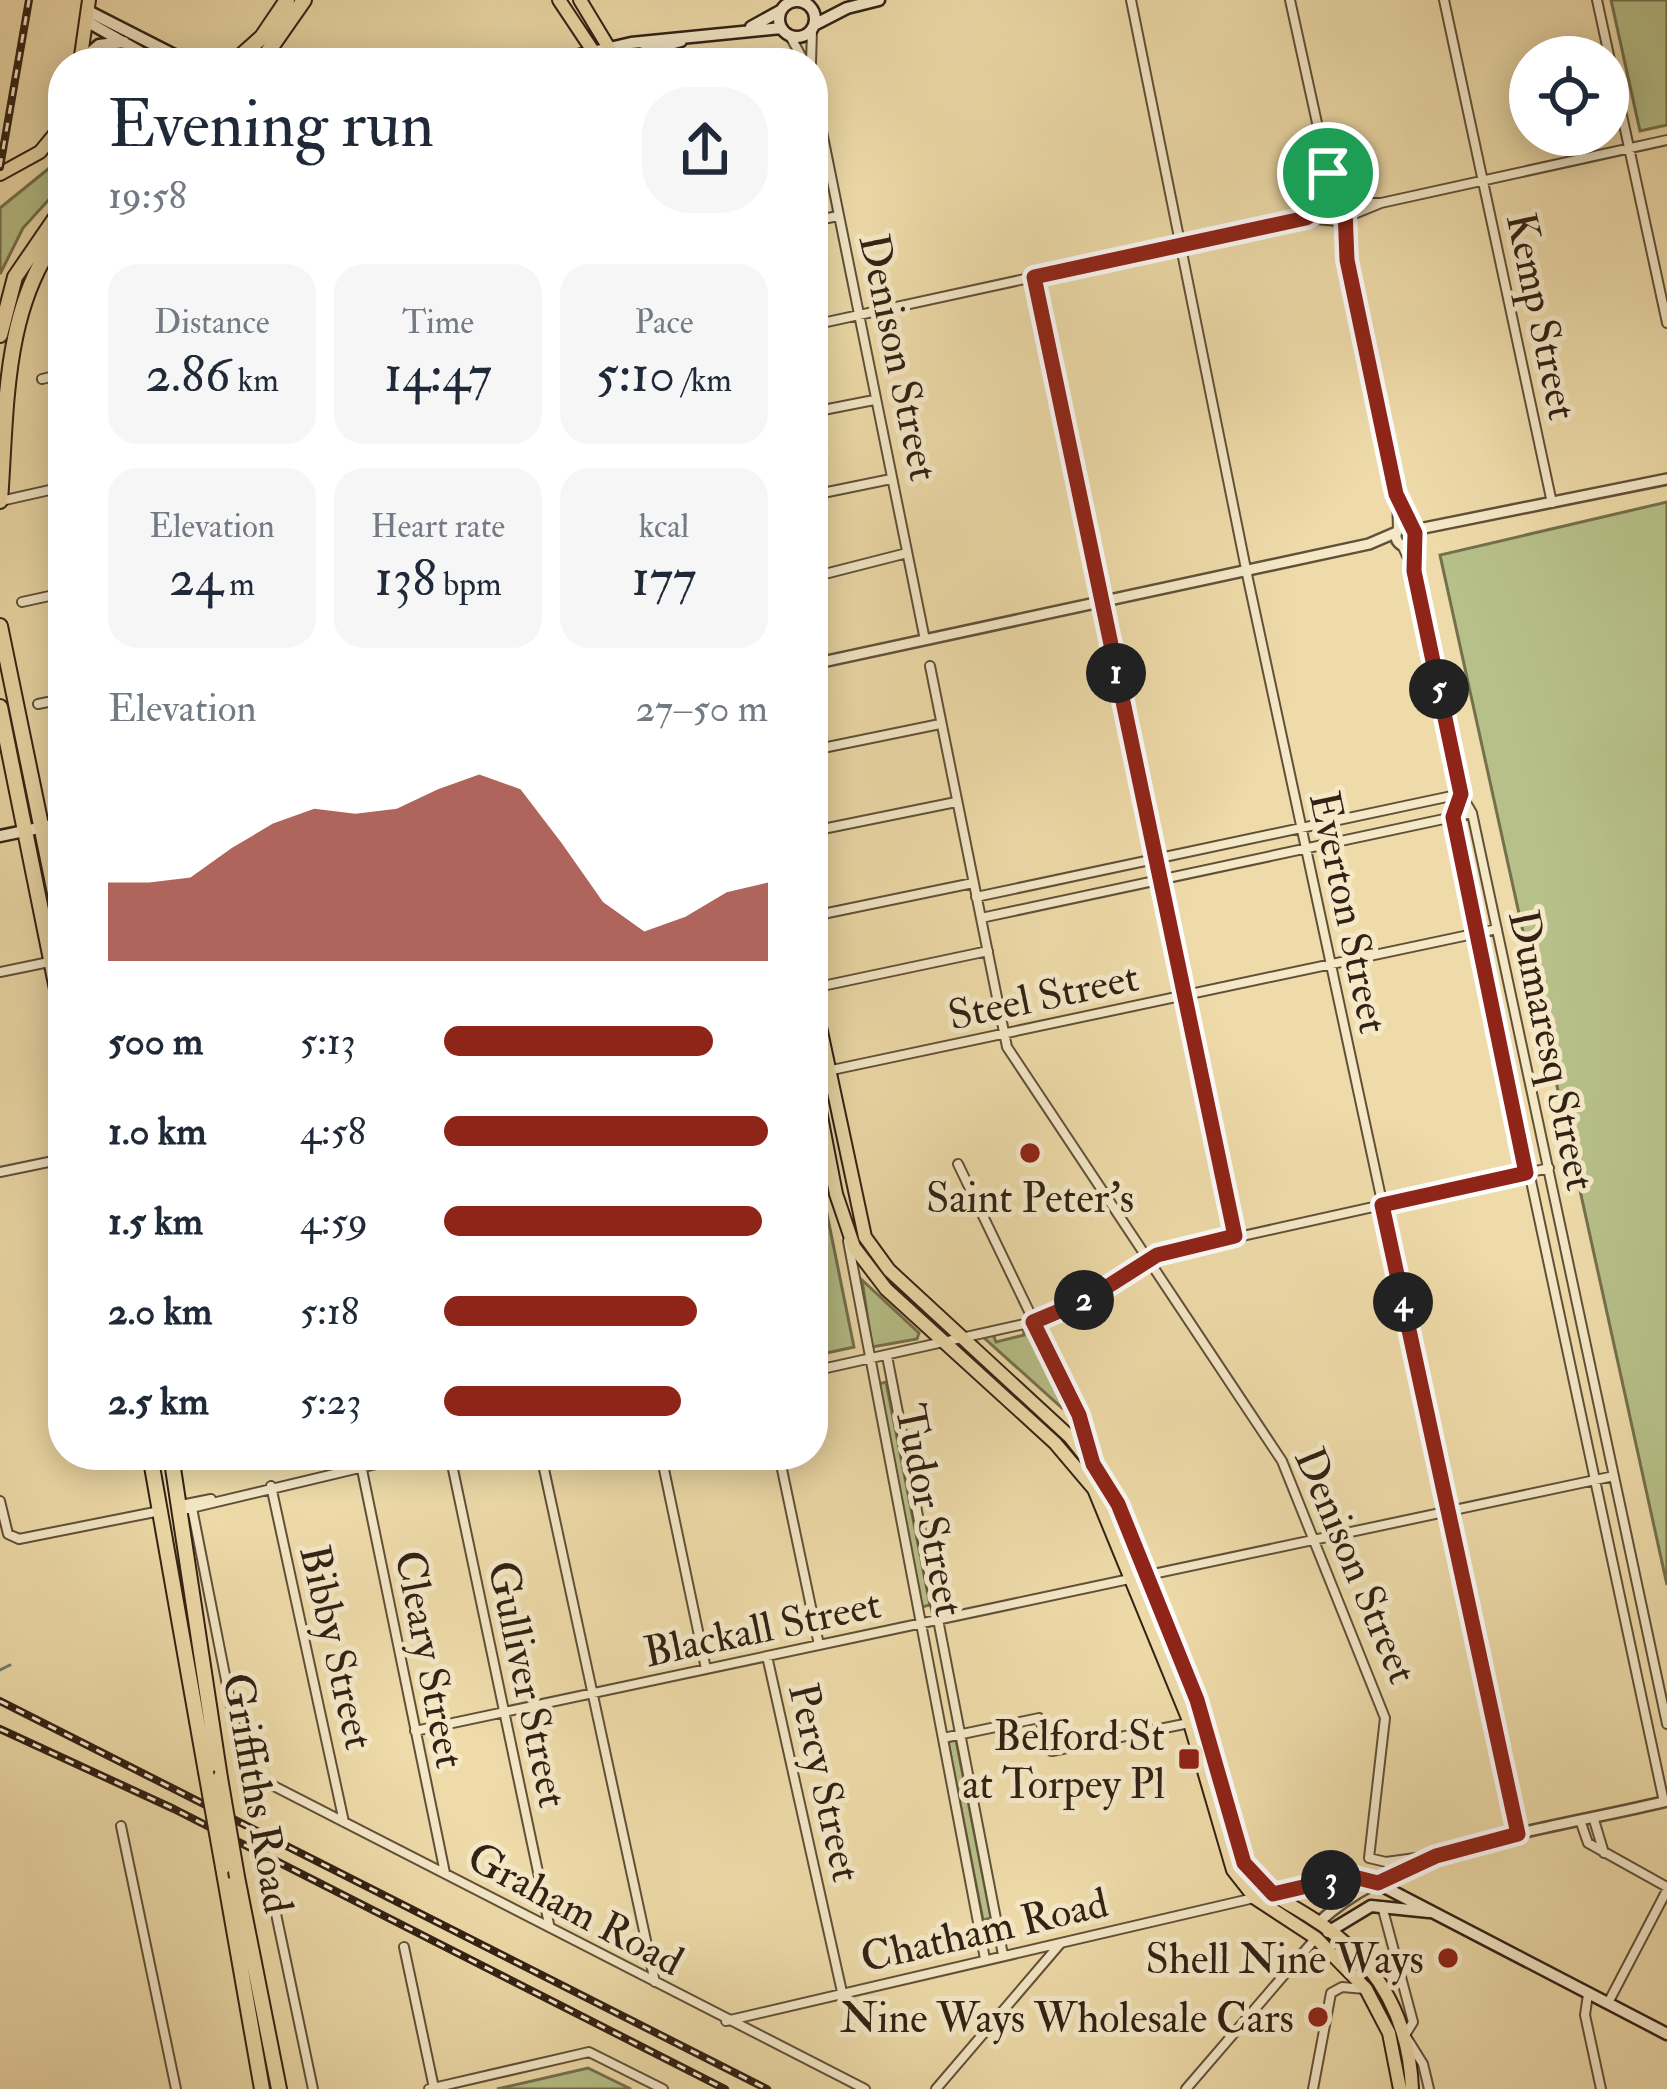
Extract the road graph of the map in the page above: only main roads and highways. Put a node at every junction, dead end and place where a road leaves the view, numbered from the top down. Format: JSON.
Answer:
{"nodes":[{"id":1,"x":287,"y":0,"type":"edge"},
{"id":2,"x":304,"y":0,"type":"edge"},
{"id":3,"x":559,"y":0,"type":"edge"},
{"id":4,"x":580,"y":0,"type":"edge"},
{"id":5,"x":879,"y":0,"type":"edge"},
{"id":6,"x":788,"y":3,"type":"edge"},
{"id":7,"x":812,"y":8,"type":"junction"},
{"id":8,"x":847,"y":8,"type":"junction"},
{"id":9,"x":88,"y":11,"type":"edge"},
{"id":10,"x":751,"y":27,"type":"junction"},
{"id":11,"x":813,"y":28,"type":"junction"},
{"id":12,"x":785,"y":32,"type":"junction"},
{"id":13,"x":127,"y":42,"type":"junction"},
{"id":14,"x":275,"y":46,"type":"edge"},
{"id":15,"x":82,"y":48,"type":"edge"},
{"id":16,"x":96,"y":48,"type":"edge"},
{"id":17,"x":136,"y":48,"type":"edge"},
{"id":18,"x":161,"y":48,"type":"edge"},
{"id":19,"x":250,"y":48,"type":"edge"},
{"id":20,"x":600,"y":48,"type":"edge"},
{"id":21,"x":603,"y":48,"type":"edge"},
{"id":22,"x":649,"y":48,"type":"edge"},
{"id":23,"x":48,"y":142,"type":"edge"},
{"id":24,"x":2,"y":174,"type":"edge"},
{"id":25,"x":48,"y":229,"type":"edge"},
{"id":26,"x":48,"y":253,"type":"edge"},
{"id":27,"x":0,"y":335,"type":"edge"},
{"id":28,"x":0,"y":502,"type":"edge"},
{"id":29,"x":0,"y":626,"type":"edge"},
{"id":30,"x":0,"y":707,"type":"edge"},
{"id":31,"x":48,"y":826,"type":"edge"},
{"id":32,"x":34,"y":829,"type":"junction"},
{"id":33,"x":0,"y":836,"type":"edge"},
{"id":34,"x":48,"y":879,"type":"edge"},
{"id":35,"x":48,"y":939,"type":"edge"},
{"id":36,"x":828,"y":1065,"type":"edge"},
{"id":37,"x":828,"y":1145,"type":"edge"},
{"id":38,"x":153,"y":1470,"type":"edge"},
{"id":39,"x":175,"y":1470,"type":"edge"},
{"id":40,"x":186,"y":1507,"type":"junction"},
{"id":41,"x":161,"y":1511,"type":"junction"},
{"id":42,"x":213,"y":1775,"type":"junction"},
{"id":43,"x":1273,"y":1894,"type":"junction"},
{"id":44,"x":1429,"y":1912,"type":"junction"},
{"id":45,"x":1325,"y":1926,"type":"junction"},
{"id":46,"x":1316,"y":1938,"type":"junction"},
{"id":47,"x":1667,"y":2034,"type":"edge"},
{"id":48,"x":262,"y":2089,"type":"edge"},
{"id":49,"x":279,"y":2089,"type":"edge"},
{"id":50,"x":1400,"y":2089,"type":"edge"},
{"id":51,"x":1412,"y":2089,"type":"edge"}],
"edges":[{"from":1,"to":19,"type":"highway"},
{"from":2,"to":14,"type":"highway"},
{"from":3,"to":20,"type":"main road"},
{"from":4,"to":21,"type":"main road"},
{"from":5,"to":8,"type":"main road"},
{"from":6,"to":7,"type":"main road"},
{"from":6,"to":10,"type":"main road"},
{"from":6,"to":12,"type":"main road"},
{"from":7,"to":8,"type":"main road"},
{"from":7,"to":11,"type":"main road"},
{"from":8,"to":11,"type":"main road"},
{"from":9,"to":13,"type":"main road"},
{"from":9,"to":15,"type":"main road"},
{"from":9,"to":18,"type":"main road"},
{"from":10,"to":12,"type":"main road"},
{"from":10,"to":22,"type":"main road"},
{"from":11,"to":12,"type":"main road"},
{"from":13,"to":16,"type":"main road"},
{"from":13,"to":17,"type":"main road"},
{"from":23,"to":24,"type":"main road"},
{"from":25,"to":27,"type":"highway"},
{"from":26,"to":28,"type":"highway"},
{"from":29,"to":32,"type":"highway"},
{"from":30,"to":32,"type":"highway"},
{"from":31,"to":32,"type":"main road"},
{"from":32,"to":33,"type":"main road"},
{"from":32,"to":34,"type":"highway"},
{"from":32,"to":35,"type":"highway"},
{"from":36,"to":43,"type":"main road"},
{"from":37,"to":46,"type":"main road","name":"Tudor Street"},
{"from":38,"to":41,"type":"highway","name":"Griffiths Road"},
{"from":39,"to":40,"type":"highway","name":"Griffiths Road"},
{"from":40,"to":41,"type":"highway"},
{"from":40,"to":42,"type":"highway","name":"Griffiths Road"},
{"from":41,"to":42,"type":"highway","name":"Griffiths Road"},
{"from":42,"to":48,"type":"highway","name":"Griffiths Road","bridge":true},
{"from":42,"to":49,"type":"highway","name":"Griffiths Road","bridge":true},
{"from":43,"to":44,"type":"main road"},
{"from":43,"to":45,"type":"main road"},
{"from":44,"to":45,"type":"main road"},
{"from":44,"to":47,"type":"main road"},
{"from":45,"to":46,"type":"main road"},
{"from":45,"to":51,"type":"main road"},
{"from":46,"to":50,"type":"main road"}]}
